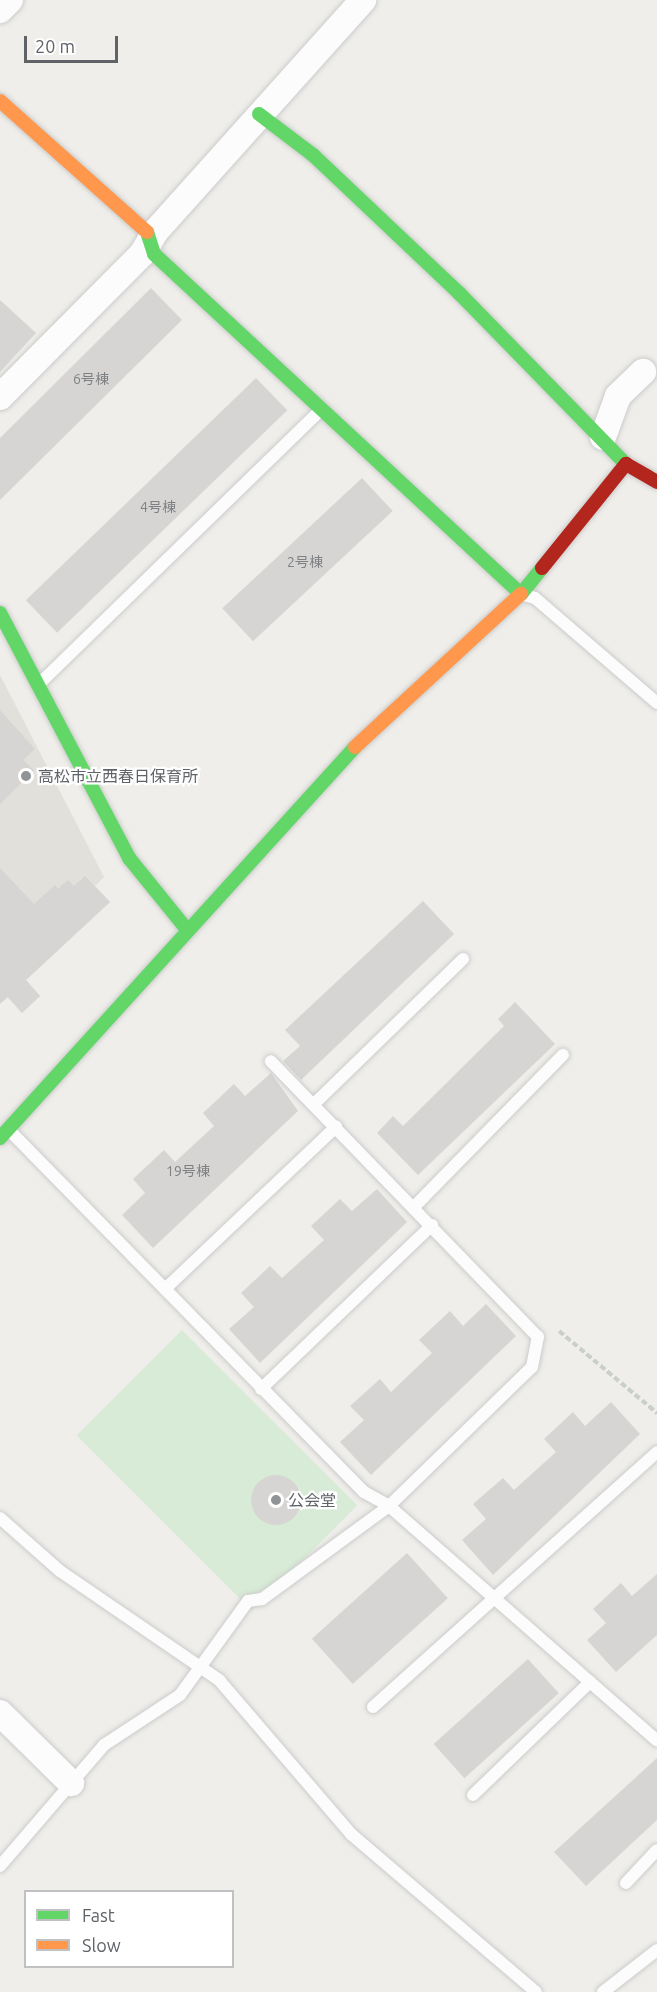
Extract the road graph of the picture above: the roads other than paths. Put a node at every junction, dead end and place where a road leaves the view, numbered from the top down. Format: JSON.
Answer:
{"nodes":[{"id":1,"x":10,"y":0,"type":"edge"},
{"id":2,"x":363,"y":0,"type":"edge"},
{"id":3,"x":0,"y":10,"type":"edge"},
{"id":4,"x":337,"y":10,"type":"edge"},
{"id":5,"x":0,"y":101,"type":"edge"},
{"id":6,"x":259,"y":114,"type":"junction"},
{"id":7,"x":150,"y":244,"type":"junction"},
{"id":8,"x":643,"y":372,"type":"dead end"},
{"id":9,"x":0,"y":398,"type":"edge"},
{"id":10,"x":321,"y":410,"type":"junction"},
{"id":11,"x":603,"y":437,"type":"junction"},
{"id":12,"x":626,"y":464,"type":"junction"},
{"id":13,"x":657,"y":482,"type":"edge"},
{"id":14,"x":521,"y":594,"type":"junction"},
{"id":15,"x":0,"y":612,"type":"edge"},
{"id":16,"x":39,"y":684,"type":"junction"},
{"id":17,"x":657,"y":703,"type":"edge"},
{"id":18,"x":184,"y":926,"type":"junction"},
{"id":19,"x":462,"y":959,"type":"dead end"},
{"id":20,"x":563,"y":1055,"type":"dead end"},
{"id":21,"x":271,"y":1061,"type":"dead end"},
{"id":22,"x":314,"y":1104,"type":"junction"},
{"id":23,"x":336,"y":1126,"type":"junction"},
{"id":24,"x":4,"y":1133,"type":"edge"},
{"id":25,"x":414,"y":1207,"type":"junction"},
{"id":26,"x":432,"y":1225,"type":"junction"},
{"id":27,"x":165,"y":1289,"type":"junction"},
{"id":28,"x":261,"y":1389,"type":"junction"},
{"id":29,"x":657,"y":1452,"type":"edge"},
{"id":30,"x":389,"y":1506,"type":"junction"},
{"id":31,"x":0,"y":1518,"type":"edge"},
{"id":32,"x":495,"y":1599,"type":"junction"},
{"id":33,"x":200,"y":1667,"type":"junction"},
{"id":34,"x":590,"y":1682,"type":"junction"},
{"id":35,"x":373,"y":1707,"type":"dead end"},
{"id":36,"x":0,"y":1713,"type":"edge"},
{"id":37,"x":657,"y":1741,"type":"edge"},
{"id":38,"x":71,"y":1783,"type":"junction"},
{"id":39,"x":473,"y":1794,"type":"dead end"},
{"id":40,"x":657,"y":1850,"type":"edge"},
{"id":41,"x":0,"y":1866,"type":"edge"},
{"id":42,"x":626,"y":1883,"type":"dead end"},
{"id":43,"x":657,"y":1950,"type":"edge"},
{"id":44,"x":536,"y":1992,"type":"edge"},
{"id":45,"x":603,"y":1992,"type":"edge"}],
"edges":[{"from":1,"to":3,"type":"street"},
{"from":2,"to":4,"type":"street"},
{"from":4,"to":6,"type":"street"},
{"from":5,"to":7,"type":"street"},
{"from":6,"to":7,"type":"street"},
{"from":6,"to":11,"type":"street"},
{"from":7,"to":9,"type":"street"},
{"from":7,"to":10,"type":"street"},
{"from":8,"to":11,"type":"street"},
{"from":10,"to":14,"type":"street"},
{"from":10,"to":16,"type":"lane"},
{"from":11,"to":12,"type":"street"},
{"from":12,"to":13,"type":"street"},
{"from":12,"to":14,"type":"street"},
{"from":14,"to":17,"type":"lane"},
{"from":14,"to":18,"type":"street"},
{"from":15,"to":16,"type":"street"},
{"from":16,"to":18,"type":"street"},
{"from":18,"to":24,"type":"street"},
{"from":19,"to":22,"type":"lane"},
{"from":20,"to":25,"type":"lane"},
{"from":21,"to":22,"type":"lane"},
{"from":22,"to":23,"type":"lane"},
{"from":23,"to":25,"type":"lane"},
{"from":23,"to":27,"type":"lane"},
{"from":24,"to":27,"type":"lane"},
{"from":25,"to":26,"type":"lane"},
{"from":26,"to":28,"type":"lane"},
{"from":26,"to":30,"type":"lane"},
{"from":27,"to":28,"type":"lane"},
{"from":28,"to":30,"type":"lane"},
{"from":29,"to":32,"type":"lane"},
{"from":30,"to":32,"type":"lane"},
{"from":30,"to":33,"type":"lane"},
{"from":31,"to":33,"type":"lane"},
{"from":32,"to":34,"type":"lane"},
{"from":32,"to":35,"type":"lane"},
{"from":33,"to":38,"type":"lane"},
{"from":33,"to":44,"type":"lane"},
{"from":34,"to":37,"type":"lane"},
{"from":34,"to":39,"type":"lane"},
{"from":36,"to":38,"type":"street"},
{"from":38,"to":41,"type":"lane"},
{"from":40,"to":42,"type":"lane"},
{"from":43,"to":45,"type":"lane"}]}
